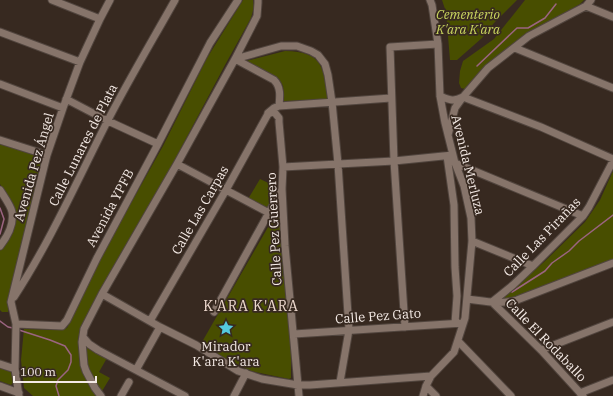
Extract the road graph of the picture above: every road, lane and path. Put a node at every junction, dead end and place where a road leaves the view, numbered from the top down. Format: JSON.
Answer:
{"nodes":[{"id":1,"x":52,"y":0,"type":"edge"},
{"id":2,"x":110,"y":0,"type":"edge"},
{"id":3,"x":175,"y":0,"type":"edge"},
{"id":4,"x":258,"y":0,"type":"edge"},
{"id":5,"x":430,"y":0,"type":"edge"},
{"id":6,"x":591,"y":0,"type":"edge"},
{"id":7,"x":236,"y":1,"type":"edge"},
{"id":8,"x":586,"y":6,"type":"junction"},
{"id":9,"x":613,"y":17,"type":"edge"},
{"id":10,"x":100,"y":19,"type":"junction"},
{"id":11,"x":0,"y":32,"type":"edge"},
{"id":12,"x":438,"y":44,"type":"junction"},
{"id":13,"x":515,"y":48,"type":"junction"},
{"id":14,"x":235,"y":59,"type":"junction"},
{"id":15,"x":80,"y":62,"type":"junction"},
{"id":16,"x":0,"y":84,"type":"edge"},
{"id":17,"x":613,"y":88,"type":"edge"},
{"id":18,"x":440,"y":96,"type":"junction"},
{"id":19,"x":463,"y":97,"type":"junction"},
{"id":20,"x":391,"y":98,"type":"junction"},
{"id":21,"x":66,"y":100,"type":"junction"},
{"id":22,"x":332,"y":102,"type":"junction"},
{"id":23,"x":279,"y":106,"type":"junction"},
{"id":24,"x":63,"y":108,"type":"junction"},
{"id":25,"x":270,"y":113,"type":"junction"},
{"id":26,"x":108,"y":121,"type":"junction"},
{"id":27,"x":448,"y":135,"type":"junction"},
{"id":28,"x":0,"y":140,"type":"edge"},
{"id":29,"x":158,"y":144,"type":"junction"},
{"id":30,"x":47,"y":154,"type":"junction"},
{"id":31,"x":450,"y":156,"type":"junction"},
{"id":32,"x":613,"y":160,"type":"edge"},
{"id":33,"x":394,"y":161,"type":"junction"},
{"id":34,"x":455,"y":163,"type":"junction"},
{"id":35,"x":177,"y":164,"type":"junction"},
{"id":36,"x":338,"y":164,"type":"junction"},
{"id":37,"x":282,"y":167,"type":"junction"},
{"id":38,"x":282,"y":189,"type":"junction"},
{"id":39,"x":0,"y":190,"type":"edge"},
{"id":40,"x":226,"y":190,"type":"junction"},
{"id":41,"x":269,"y":213,"type":"junction"},
{"id":42,"x":583,"y":216,"type":"junction"},
{"id":43,"x":472,"y":241,"type":"junction"},
{"id":44,"x":0,"y":246,"type":"edge"},
{"id":45,"x":613,"y":263,"type":"edge"},
{"id":46,"x":534,"y":266,"type":"junction"},
{"id":47,"x":102,"y":294,"type":"junction"},
{"id":48,"x":467,"y":299,"type":"junction"},
{"id":49,"x":11,"y":302,"type":"junction"},
{"id":50,"x":492,"y":302,"type":"junction"},
{"id":51,"x":214,"y":312,"type":"dead end"},
{"id":52,"x":150,"y":321,"type":"junction"},
{"id":53,"x":613,"y":322,"type":"edge"},
{"id":54,"x":463,"y":323,"type":"junction"},
{"id":55,"x":455,"y":324,"type":"junction"},
{"id":56,"x":160,"y":327,"type":"junction"},
{"id":57,"x":405,"y":327,"type":"junction"},
{"id":58,"x":16,"y":328,"type":"junction"},
{"id":59,"x":349,"y":330,"type":"junction"},
{"id":60,"x":294,"y":334,"type":"junction"},
{"id":61,"x":83,"y":337,"type":"junction"},
{"id":62,"x":458,"y":341,"type":"junction"},
{"id":63,"x":540,"y":350,"type":"junction"},
{"id":64,"x":0,"y":364,"type":"edge"},
{"id":65,"x":15,"y":369,"type":"junction"},
{"id":66,"x":136,"y":370,"type":"junction"},
{"id":67,"x":246,"y":374,"type":"junction"},
{"id":68,"x":431,"y":376,"type":"junction"},
{"id":69,"x":613,"y":380,"type":"edge"},
{"id":70,"x":129,"y":382,"type":"dead end"},
{"id":71,"x":340,"y":382,"type":"junction"},
{"id":72,"x":298,"y":385,"type":"junction"},
{"id":73,"x":0,"y":386,"type":"edge"},
{"id":74,"x":426,"y":386,"type":"junction"},
{"id":75,"x":19,"y":395,"type":"edge"},
{"id":76,"x":582,"y":395,"type":"edge"},
{"id":77,"x":101,"y":396,"type":"edge"},
{"id":78,"x":121,"y":396,"type":"edge"},
{"id":79,"x":185,"y":396,"type":"edge"},
{"id":80,"x":234,"y":396,"type":"edge"},
{"id":81,"x":299,"y":396,"type":"edge"},
{"id":82,"x":423,"y":396,"type":"edge"},
{"id":83,"x":436,"y":396,"type":"edge"},
{"id":84,"x":511,"y":396,"type":"edge"}],
"edges":[{"from":1,"to":10,"type":"street"},
{"from":2,"to":10,"type":"street","name":"Avenida Pez Ángel"},
{"from":3,"to":26,"type":"street","name":"Calle Lunares de Plata"},
{"from":4,"to":14,"type":"street"},
{"from":5,"to":12,"type":"street","name":"Avenida Merluza"},
{"from":6,"to":8,"type":"street"},
{"from":7,"to":29,"type":"street","name":"Avenida YPFB"},
{"from":8,"to":9,"type":"street"},
{"from":8,"to":13,"type":"street"},
{"from":10,"to":15,"type":"street","name":"Avenida Pez Ángel"},
{"from":11,"to":15,"type":"street"},
{"from":12,"to":18,"type":"street","name":"Avenida Merluza"},
{"from":12,"to":20,"type":"street"},
{"from":13,"to":17,"type":"street"},
{"from":13,"to":19,"type":"street"},
{"from":14,"to":22,"type":"street"},
{"from":14,"to":23,"type":"street"},
{"from":14,"to":35,"type":"street"},
{"from":15,"to":21,"type":"street","name":"Avenida Pez Ángel"},
{"from":16,"to":24,"type":"street"},
{"from":18,"to":19,"type":"street"},
{"from":18,"to":27,"type":"street","name":"Avenida Merluza"},
{"from":19,"to":27,"type":"street"},
{"from":19,"to":32,"type":"street"},
{"from":20,"to":22,"type":"street"},
{"from":20,"to":33,"type":"street"},
{"from":21,"to":24,"type":"street","name":"Avenida Pez Ángel"},
{"from":21,"to":26,"type":"street"},
{"from":22,"to":23,"type":"street"},
{"from":22,"to":36,"type":"street"},
{"from":23,"to":25,"type":"street"},
{"from":24,"to":30,"type":"street","name":"Avenida Pez Ángel"},
{"from":25,"to":37,"type":"street","name":"Calle Pez Guerrero"},
{"from":25,"to":40,"type":"street","name":"Calle Las Carpas"},
{"from":26,"to":29,"type":"street"},
{"from":26,"to":49,"type":"street","name":"Calle Lunares de Plata"},
{"from":27,"to":31,"type":"street","name":"Avenida Merluza"},
{"from":28,"to":30,"type":"street"},
{"from":29,"to":58,"type":"street","name":"Avenida YPFB"},
{"from":30,"to":49,"type":"street","name":"Avenida Pez Ángel"},
{"from":31,"to":33,"type":"street"},
{"from":31,"to":34,"type":"street","name":"Avenida Merluza"},
{"from":31,"to":55,"type":"street","name":"Avenida Merluza"},
{"from":32,"to":42,"type":"street","name":"Calle Las Pirañas"},
{"from":33,"to":36,"type":"street"},
{"from":33,"to":57,"type":"street"},
{"from":34,"to":42,"type":"street"},
{"from":34,"to":43,"type":"street","name":"Avenida Merluza"},
{"from":35,"to":40,"type":"street"},
{"from":35,"to":47,"type":"street"},
{"from":36,"to":37,"type":"street"},
{"from":36,"to":59,"type":"street"},
{"from":37,"to":38,"type":"street","name":"Calle Pez Guerrero"},
{"from":38,"to":41,"type":"street"},
{"from":38,"to":60,"type":"street","name":"Calle Pez Guerrero"},
{"from":39,"to":44,"type":"street"},
{"from":40,"to":41,"type":"street"},
{"from":40,"to":52,"type":"street","name":"Calle Las Carpas"},
{"from":41,"to":51,"type":"street"},
{"from":42,"to":46,"type":"street","name":"Calle Las Pirañas"},
{"from":43,"to":46,"type":"street"},
{"from":43,"to":48,"type":"street","name":"Avenida Merluza"},
{"from":45,"to":50,"type":"street"},
{"from":46,"to":50,"type":"street","name":"Calle Las Pirañas"},
{"from":47,"to":52,"type":"street"},
{"from":47,"to":61,"type":"street"},
{"from":48,"to":50,"type":"street","name":"Calle El Rodaballo"},
{"from":48,"to":54,"type":"street","name":"Avenida Merluza"},
{"from":49,"to":58,"type":"street","name":"Avenida Pez Ángel"},
{"from":50,"to":63,"type":"street","name":"Calle El Rodaballo"},
{"from":52,"to":56,"type":"street"},
{"from":53,"to":63,"type":"street"},
{"from":54,"to":55,"type":"street","name":"Calle Pez Gato"},
{"from":54,"to":62,"type":"street","name":"Avenida Merluza"},
{"from":55,"to":57,"type":"street","name":"Calle Pez Gato"},
{"from":56,"to":66,"type":"street"},
{"from":56,"to":67,"type":"street"},
{"from":57,"to":59,"type":"street","name":"Calle Pez Gato"},
{"from":58,"to":65,"type":"street"},
{"from":59,"to":60,"type":"street","name":"Calle Pez Gato"},
{"from":59,"to":71,"type":"street"},
{"from":60,"to":72,"type":"street","name":"Calle Pez Guerrero"},
{"from":61,"to":66,"type":"street"},
{"from":61,"to":77,"type":"street"},
{"from":62,"to":68,"type":"street","name":"Avenida Merluza"},
{"from":62,"to":84,"type":"street"},
{"from":63,"to":76,"type":"street","name":"Calle El Rodaballo"},
{"from":64,"to":65,"type":"street"},
{"from":65,"to":75,"type":"street"},
{"from":66,"to":79,"type":"street"},
{"from":67,"to":72,"type":"street"},
{"from":67,"to":80,"type":"street"},
{"from":68,"to":71,"type":"street"},
{"from":68,"to":74,"type":"street","name":"Avenida Merluza"},
{"from":69,"to":76,"type":"street"},
{"from":70,"to":78,"type":"street"},
{"from":71,"to":72,"type":"street"},
{"from":72,"to":81,"type":"street","name":"Calle Pez Guerrero"},
{"from":73,"to":75,"type":"street"},
{"from":74,"to":82,"type":"street","name":"Avenida Merluza"},
{"from":74,"to":83,"type":"street"}]}
